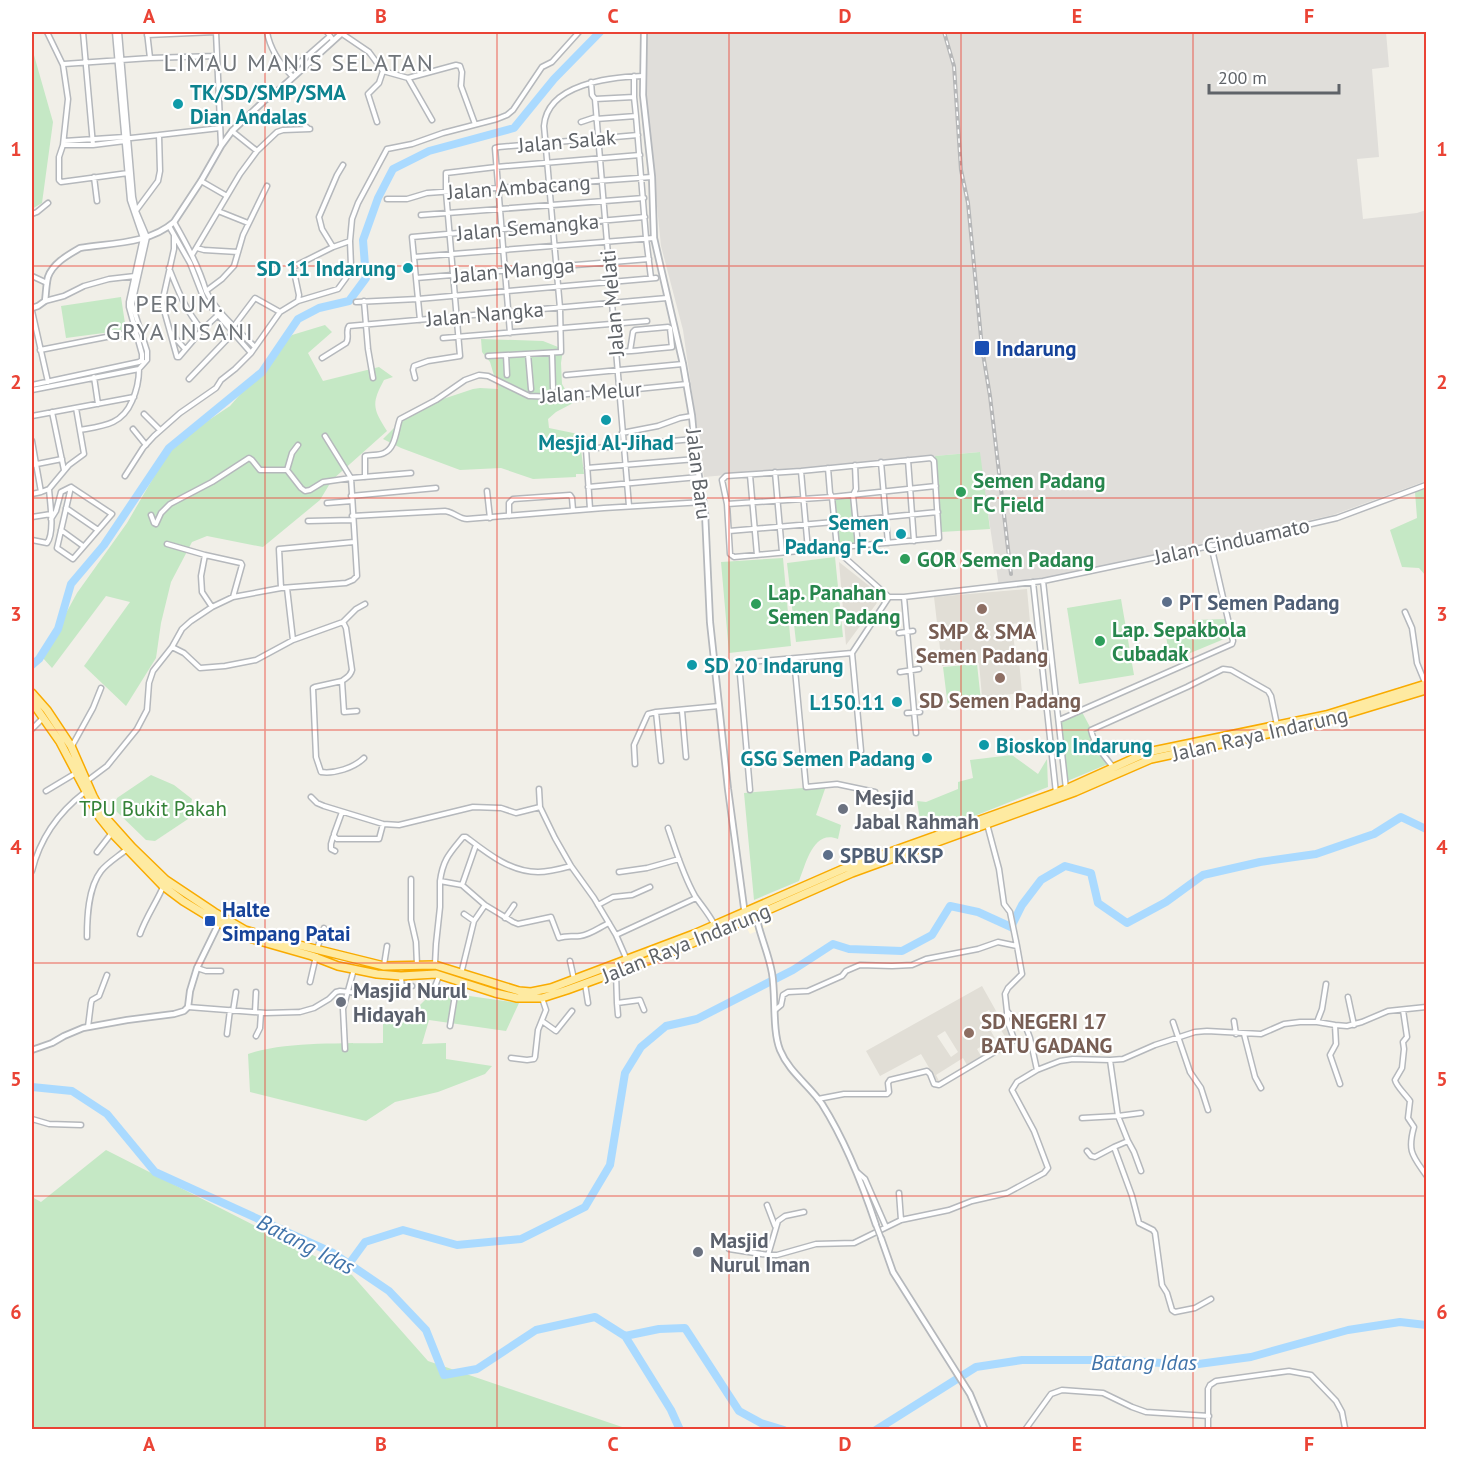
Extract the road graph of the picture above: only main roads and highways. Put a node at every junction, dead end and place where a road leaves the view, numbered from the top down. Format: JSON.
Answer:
{"nodes":[{"id":1,"x":1426,"y":684,"type":"edge"},
{"id":2,"x":1426,"y":690,"type":"edge"},
{"id":3,"x":32,"y":693,"type":"edge"},
{"id":4,"x":32,"y":702,"type":"edge"},
{"id":5,"x":53,"y":724,"type":"junction"},
{"id":6,"x":1207,"y":744,"type":"junction"},
{"id":7,"x":1066,"y":792,"type":"junction"},
{"id":8,"x":1056,"y":795,"type":"junction"},
{"id":9,"x":185,"y":898,"type":"junction"},
{"id":10,"x":751,"y":913,"type":"junction"},
{"id":11,"x":316,"y":954,"type":"junction"}],
"edges":[{"from":1,"to":6,"type":"highway","name":"Jalan Raya Indarung"},
{"from":2,"to":6,"type":"highway","name":"Jalan Raya Indarung"},
{"from":3,"to":5,"type":"highway","name":"Jalan Raya Indarung"},
{"from":4,"to":5,"type":"highway","name":"Jalan Raya Indarung"},
{"from":5,"to":9,"type":"highway","name":"Jalan Raya Indarung"},
{"from":5,"to":9,"type":"highway","name":"Jalan Raya Indarung"},
{"from":6,"to":7,"type":"highway","name":"Jalan Raya Indarung"},
{"from":6,"to":7,"type":"highway","name":"Jalan Raya Indarung"},
{"from":7,"to":8,"type":"highway","name":"Jalan Raya Indarung"},
{"from":8,"to":10,"type":"highway","name":"Jalan Raya Indarung"},
{"from":8,"to":10,"type":"highway","name":"Jalan Raya Indarung"},
{"from":9,"to":11,"type":"highway","name":"Jalan Raya Indarung"},
{"from":9,"to":11,"type":"highway","name":"Jalan Raya Indarung"},
{"from":10,"to":11,"type":"highway","name":"Jalan Raya Indarung"},
{"from":10,"to":11,"type":"highway","name":"Jalan Raya Indarung"}]}
